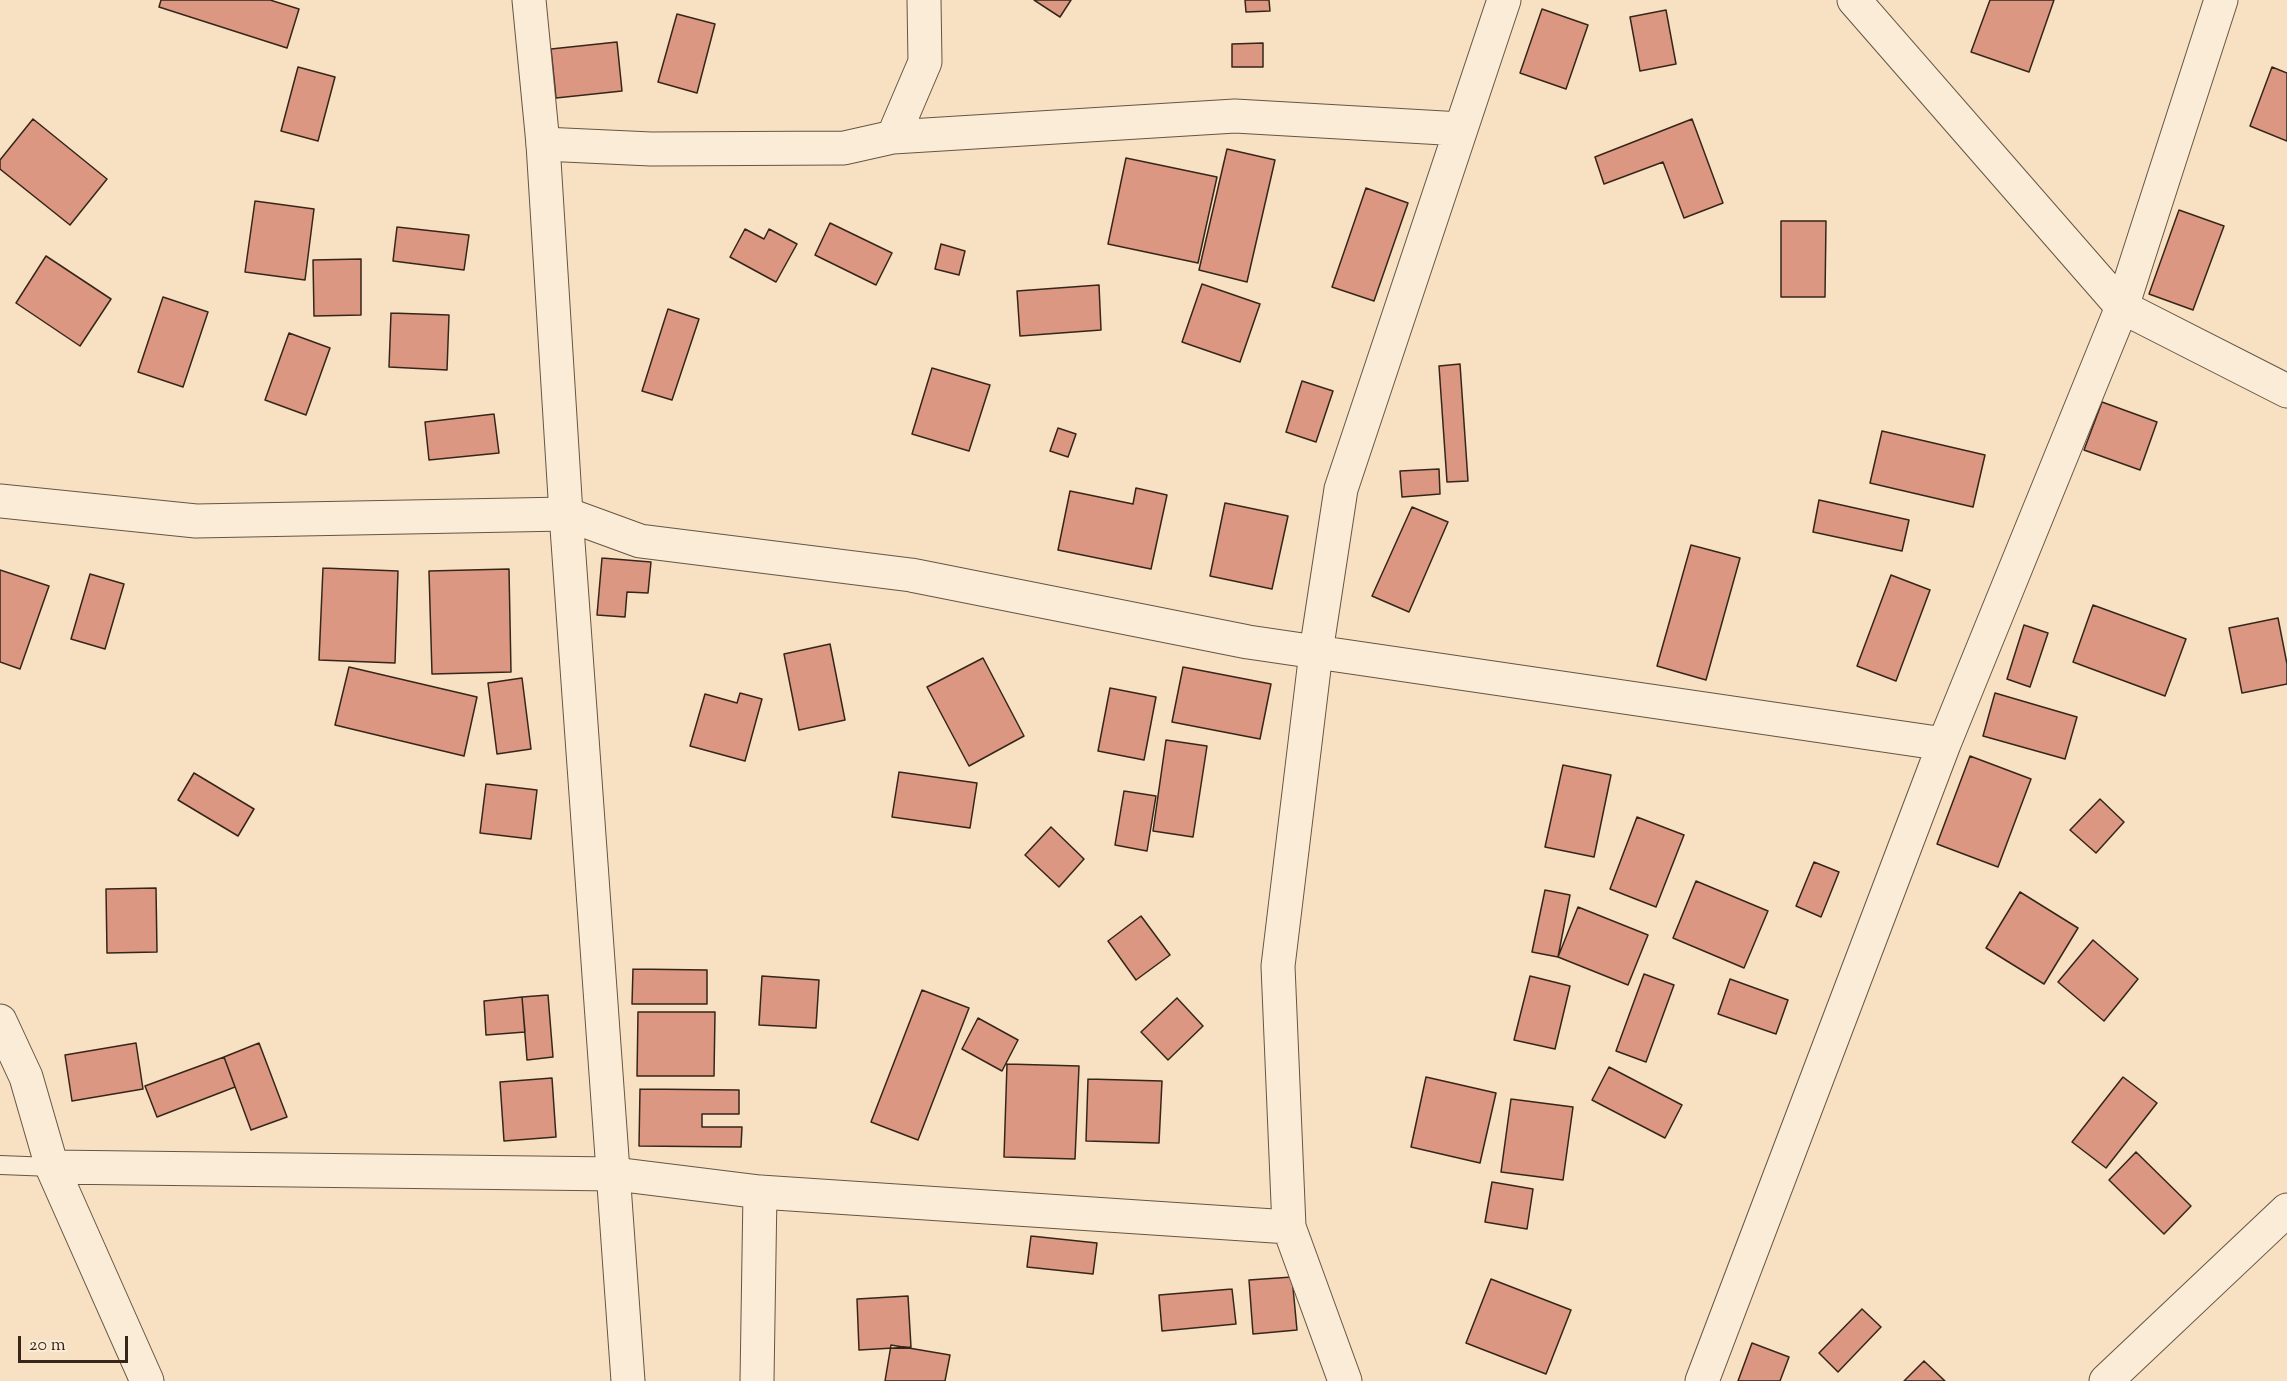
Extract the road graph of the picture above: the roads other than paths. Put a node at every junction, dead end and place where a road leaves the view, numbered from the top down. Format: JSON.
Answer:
{"nodes":[{"id":1,"x":529,"y":0,"type":"edge"},
{"id":2,"x":924,"y":0,"type":"edge"},
{"id":3,"x":1504,"y":0,"type":"edge"},
{"id":4,"x":1854,"y":0,"type":"edge"},
{"id":5,"x":2221,"y":0,"type":"edge"},
{"id":6,"x":1461,"y":129,"type":"junction"},
{"id":7,"x":893,"y":137,"type":"junction"},
{"id":8,"x":543,"y":144,"type":"junction"},
{"id":9,"x":2122,"y":307,"type":"junction"},
{"id":10,"x":2287,"y":391,"type":"edge"},
{"id":11,"x":0,"y":501,"type":"edge"},
{"id":12,"x":566,"y":514,"type":"junction"},
{"id":13,"x":1316,"y":652,"type":"junction"},
{"id":14,"x":1944,"y":744,"type":"junction"},
{"id":15,"x":0,"y":1021,"type":"edge"},
{"id":16,"x":0,"y":1165,"type":"edge"},
{"id":17,"x":52,"y":1167,"type":"junction"},
{"id":18,"x":615,"y":1174,"type":"junction"},
{"id":19,"x":760,"y":1192,"type":"junction"},
{"id":20,"x":2287,"y":1210,"type":"edge"},
{"id":21,"x":1289,"y":1227,"type":"junction"},
{"id":22,"x":147,"y":1381,"type":"edge"},
{"id":23,"x":628,"y":1381,"type":"edge"},
{"id":24,"x":757,"y":1381,"type":"edge"},
{"id":25,"x":1345,"y":1381,"type":"edge"},
{"id":26,"x":1702,"y":1381,"type":"edge"},
{"id":27,"x":2106,"y":1381,"type":"edge"}],
"edges":[{"from":1,"to":8,"type":"street"},
{"from":2,"to":7,"type":"street"},
{"from":3,"to":6,"type":"street"},
{"from":4,"to":9,"type":"street"},
{"from":5,"to":9,"type":"street"},
{"from":6,"to":7,"type":"street"},
{"from":6,"to":13,"type":"street"},
{"from":7,"to":8,"type":"street"},
{"from":8,"to":12,"type":"street"},
{"from":9,"to":10,"type":"street"},
{"from":9,"to":14,"type":"street"},
{"from":11,"to":12,"type":"street"},
{"from":12,"to":13,"type":"street"},
{"from":12,"to":18,"type":"street"},
{"from":13,"to":14,"type":"street"},
{"from":13,"to":21,"type":"street"},
{"from":14,"to":26,"type":"street"},
{"from":15,"to":17,"type":"street"},
{"from":16,"to":17,"type":"lane"},
{"from":17,"to":18,"type":"street"},
{"from":17,"to":22,"type":"street"},
{"from":18,"to":19,"type":"street"},
{"from":18,"to":23,"type":"street"},
{"from":19,"to":21,"type":"street"},
{"from":19,"to":24,"type":"street"},
{"from":20,"to":27,"type":"street"},
{"from":21,"to":25,"type":"street"}]}
